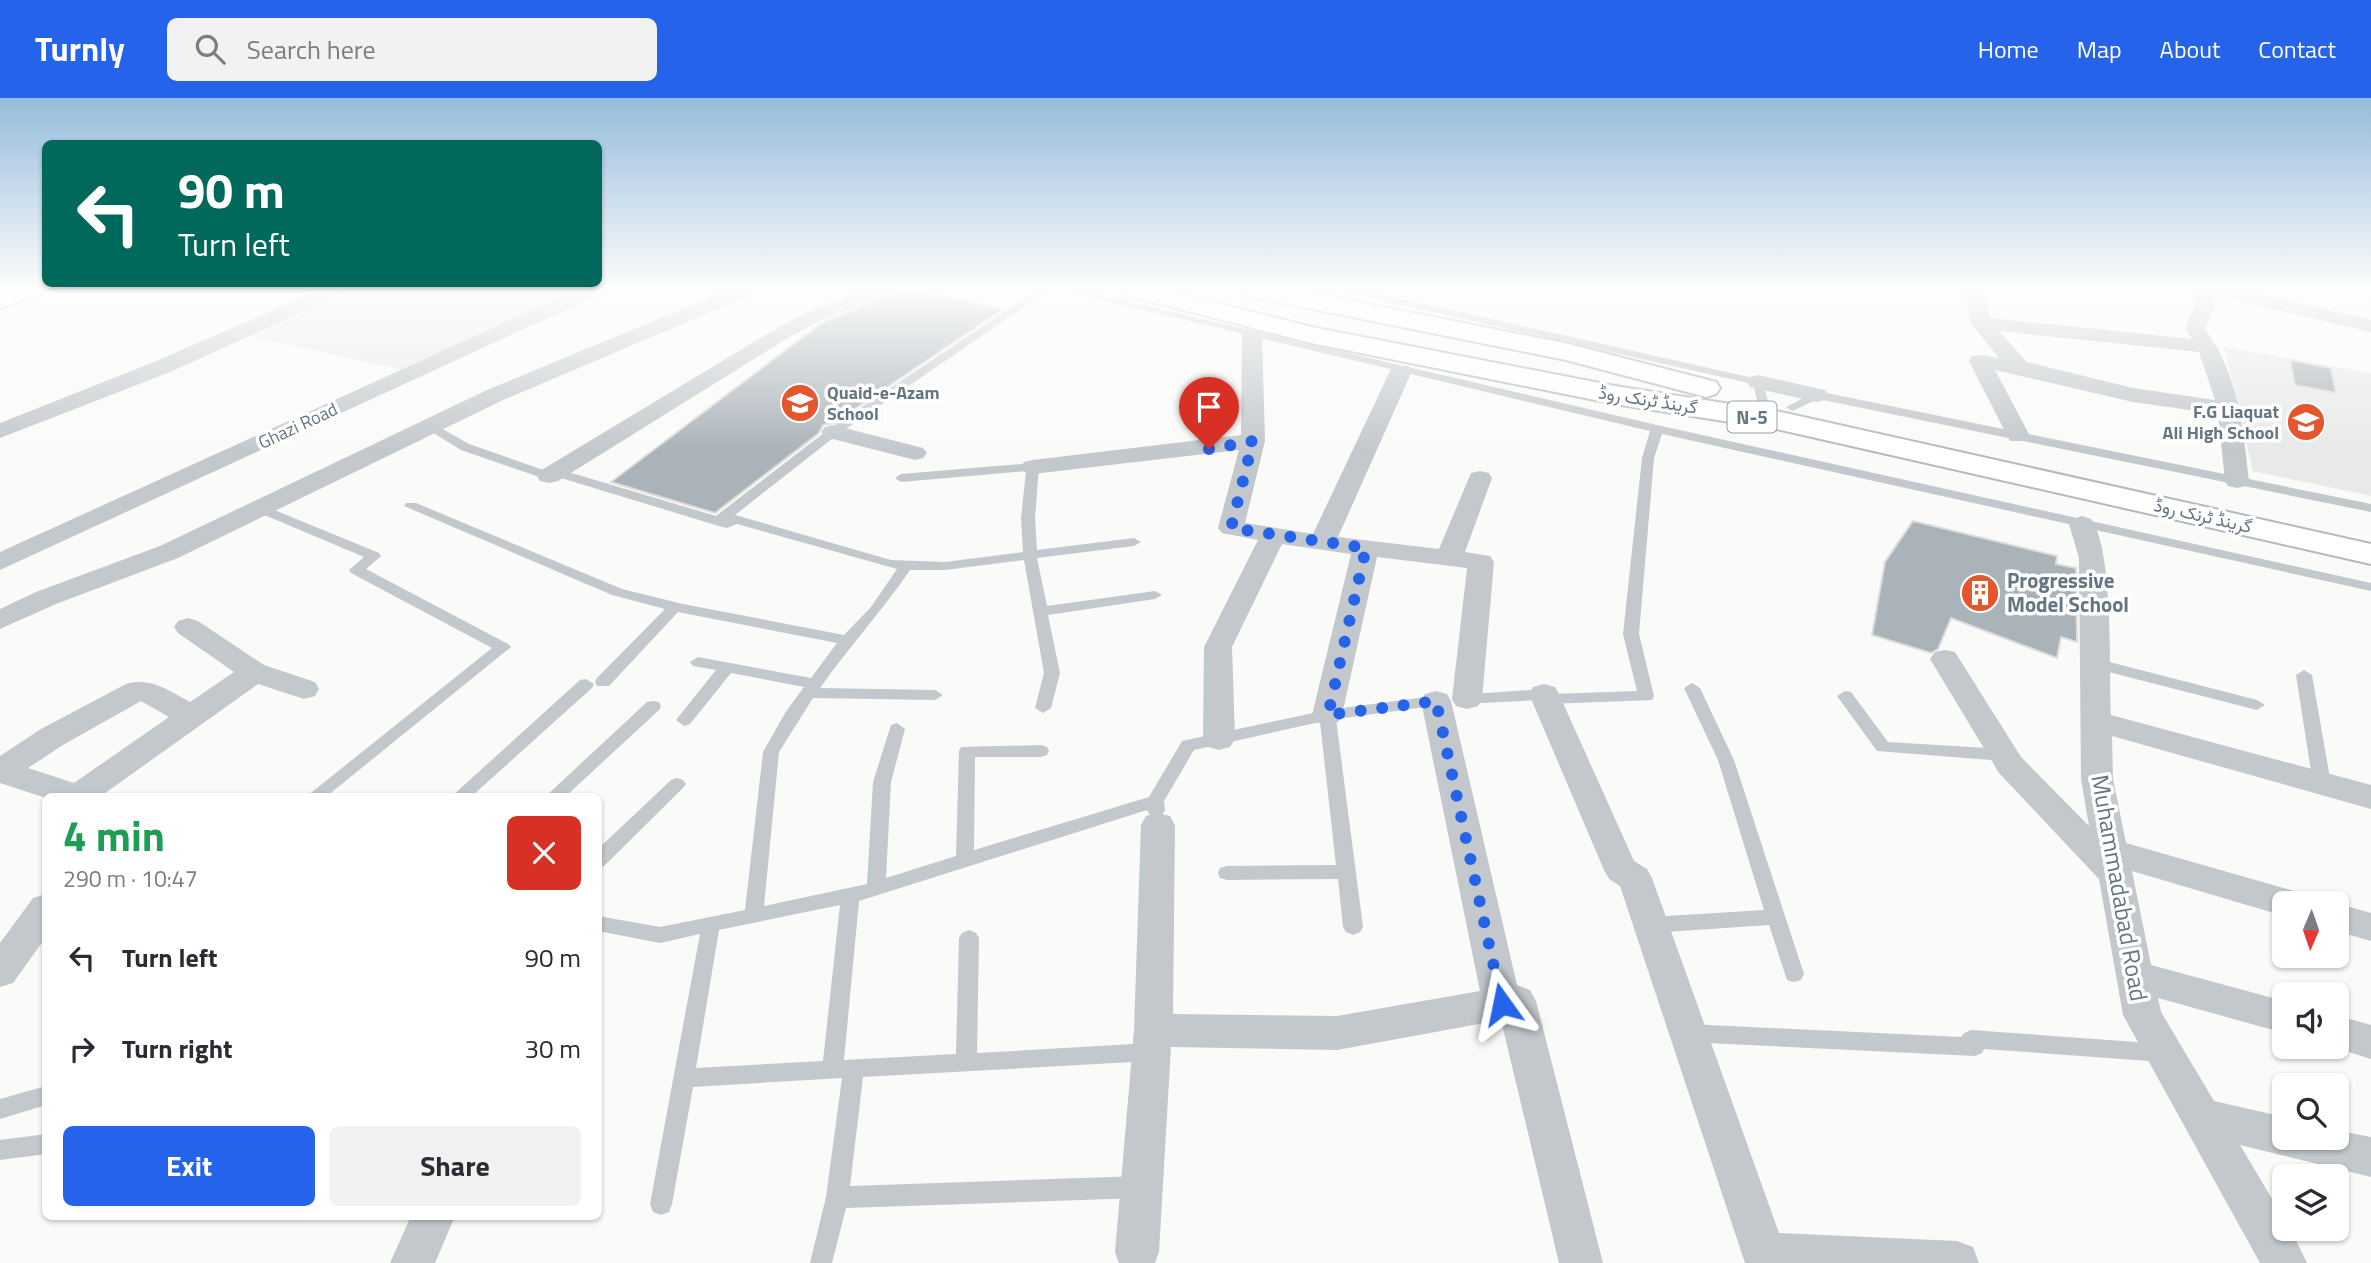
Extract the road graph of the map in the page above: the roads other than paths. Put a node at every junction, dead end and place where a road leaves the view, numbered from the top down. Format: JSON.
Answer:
{"nodes":[{"id":1,"x":215,"y":343,"type":"edge"},
{"id":2,"x":477,"y":343,"type":"edge"},
{"id":3,"x":618,"y":343,"type":"edge"},
{"id":4,"x":765,"y":343,"type":"edge"},
{"id":5,"x":964,"y":343,"type":"edge"},
{"id":6,"x":1252,"y":343,"type":"edge"},
{"id":7,"x":1293,"y":343,"type":"edge"},
{"id":8,"x":1350,"y":343,"type":"edge"},
{"id":9,"x":1401,"y":343,"type":"edge"},
{"id":10,"x":1445,"y":343,"type":"edge"},
{"id":11,"x":1526,"y":343,"type":"edge"},
{"id":12,"x":1561,"y":343,"type":"edge"},
{"id":13,"x":1999,"y":343,"type":"edge"},
{"id":14,"x":2174,"y":343,"type":"edge"},
{"id":15,"x":2205,"y":343,"type":"edge"},
{"id":16,"x":2208,"y":347,"type":"junction"},
{"id":17,"x":2019,"y":367,"type":"junction"},
{"id":18,"x":1401,"y":371,"type":"junction"},
{"id":19,"x":1716,"y":390,"type":"junction"},
{"id":20,"x":1786,"y":406,"type":"junction"},
{"id":21,"x":2229,"y":410,"type":"junction"},
{"id":22,"x":428,"y":426,"type":"junction"},
{"id":23,"x":1657,"y":429,"type":"junction"},
{"id":24,"x":0,"y":431,"type":"edge"},
{"id":25,"x":833,"y":432,"type":"junction"},
{"id":26,"x":2018,"y":436,"type":"junction"},
{"id":27,"x":1253,"y":441,"type":"junction"},
{"id":28,"x":915,"y":453,"type":"dead end"},
{"id":29,"x":1796,"y":458,"type":"junction"},
{"id":30,"x":1033,"y":467,"type":"junction"},
{"id":31,"x":549,"y":476,"type":"junction"},
{"id":32,"x":901,"y":478,"type":"dead end"},
{"id":33,"x":1479,"y":478,"type":"dead end"},
{"id":34,"x":2237,"y":481,"type":"junction"},
{"id":35,"x":411,"y":506,"type":"dead end"},
{"id":36,"x":260,"y":508,"type":"junction"},
{"id":37,"x":2371,"y":508,"type":"edge"},
{"id":38,"x":719,"y":522,"type":"junction"},
{"id":39,"x":2082,"y":524,"type":"junction"},
{"id":40,"x":2371,"y":530,"type":"edge"},
{"id":41,"x":1274,"y":535,"type":"junction"},
{"id":42,"x":1134,"y":542,"type":"dead end"},
{"id":43,"x":1322,"y":543,"type":"junction"},
{"id":44,"x":1366,"y":548,"type":"junction"},
{"id":45,"x":2371,"y":554,"type":"edge"},
{"id":46,"x":1030,"y":555,"type":"junction"},
{"id":47,"x":1449,"y":558,"type":"junction"},
{"id":48,"x":0,"y":562,"type":"edge"},
{"id":49,"x":906,"y":566,"type":"junction"},
{"id":50,"x":2371,"y":587,"type":"edge"},
{"id":51,"x":1155,"y":595,"type":"dead end"},
{"id":52,"x":675,"y":607,"type":"junction"},
{"id":53,"x":1041,"y":611,"type":"junction"},
{"id":54,"x":0,"y":620,"type":"edge"},
{"id":55,"x":188,"y":627,"type":"dead end"},
{"id":56,"x":847,"y":640,"type":"junction"},
{"id":57,"x":1945,"y":659,"type":"dead end"},
{"id":58,"x":698,"y":662,"type":"dead end"},
{"id":59,"x":2094,"y":663,"type":"junction"},
{"id":60,"x":727,"y":668,"type":"junction"},
{"id":61,"x":254,"y":672,"type":"junction"},
{"id":62,"x":2304,"y":675,"type":"dead end"},
{"id":63,"x":1692,"y":688,"type":"dead end"},
{"id":64,"x":304,"y":689,"type":"dead end"},
{"id":65,"x":812,"y":689,"type":"junction"},
{"id":66,"x":934,"y":695,"type":"dead end"},
{"id":67,"x":1845,"y":696,"type":"dead end"},
{"id":68,"x":1546,"y":697,"type":"junction"},
{"id":69,"x":1452,"y":700,"type":"junction"},
{"id":70,"x":2257,"y":705,"type":"dead end"},
{"id":71,"x":653,"y":706,"type":"dead end"},
{"id":72,"x":1043,"y":708,"type":"dead end"},
{"id":73,"x":1328,"y":715,"type":"junction"},
{"id":74,"x":191,"y":716,"type":"junction"},
{"id":75,"x":684,"y":720,"type":"dead end"},
{"id":76,"x":2096,"y":721,"type":"junction"},
{"id":77,"x":897,"y":729,"type":"dead end"},
{"id":78,"x":1219,"y":739,"type":"junction"},
{"id":79,"x":1041,"y":751,"type":"dead end"},
{"id":80,"x":2004,"y":755,"type":"junction"},
{"id":81,"x":1,"y":770,"type":"edge"},
{"id":82,"x":677,"y":784,"type":"dead end"},
{"id":83,"x":2322,"y":784,"type":"junction"},
{"id":84,"x":69,"y":793,"type":"edge"},
{"id":85,"x":82,"y":793,"type":"edge"},
{"id":86,"x":320,"y":793,"type":"edge"},
{"id":87,"x":465,"y":793,"type":"edge"},
{"id":88,"x":558,"y":793,"type":"edge"},
{"id":89,"x":2371,"y":797,"type":"edge"},
{"id":90,"x":1156,"y":813,"type":"junction"},
{"id":91,"x":602,"y":857,"type":"edge"},
{"id":92,"x":965,"y":860,"type":"junction"},
{"id":93,"x":2113,"y":864,"type":"junction"},
{"id":94,"x":1347,"y":872,"type":"junction"},
{"id":95,"x":1227,"y":873,"type":"dead end"},
{"id":96,"x":876,"y":888,"type":"junction"},
{"id":97,"x":850,"y":895,"type":"junction"},
{"id":98,"x":2272,"y":899,"type":"edge"},
{"id":99,"x":754,"y":915,"type":"junction"},
{"id":100,"x":1776,"y":917,"type":"junction"},
{"id":101,"x":42,"y":918,"type":"edge"},
{"id":102,"x":2349,"y":921,"type":"edge"},
{"id":103,"x":602,"y":924,"type":"edge"},
{"id":104,"x":711,"y":924,"type":"junction"},
{"id":105,"x":1651,"y":925,"type":"junction"},
{"id":106,"x":1353,"y":927,"type":"dead end"},
{"id":107,"x":2371,"y":927,"type":"edge"},
{"id":108,"x":969,"y":938,"type":"dead end"},
{"id":109,"x":0,"y":972,"type":"edge"},
{"id":110,"x":1794,"y":974,"type":"dead end"},
{"id":111,"x":2135,"y":976,"type":"junction"},
{"id":112,"x":1502,"y":1004,"type":"junction"},
{"id":113,"x":2272,"y":1014,"type":"edge"},
{"id":114,"x":1688,"y":1033,"type":"junction"},
{"id":115,"x":2349,"y":1036,"type":"edge"},
{"id":116,"x":1152,"y":1041,"type":"junction"},
{"id":117,"x":2371,"y":1042,"type":"edge"},
{"id":118,"x":2164,"y":1053,"type":"junction"},
{"id":119,"x":966,"y":1062,"type":"junction"},
{"id":120,"x":844,"y":1069,"type":"junction"},
{"id":121,"x":684,"y":1078,"type":"junction"},
{"id":122,"x":42,"y":1095,"type":"edge"},
{"id":123,"x":0,"y":1109,"type":"edge"},
{"id":124,"x":2201,"y":1117,"type":"junction"},
{"id":125,"x":2272,"y":1134,"type":"edge"},
{"id":126,"x":42,"y":1145,"type":"edge"},
{"id":127,"x":0,"y":1150,"type":"edge"},
{"id":128,"x":2341,"y":1150,"type":"edge"},
{"id":129,"x":2371,"y":1157,"type":"edge"},
{"id":130,"x":1141,"y":1187,"type":"junction"},
{"id":131,"x":837,"y":1197,"type":"junction"},
{"id":132,"x":662,"y":1204,"type":"dead end"},
{"id":133,"x":431,"y":1220,"type":"edge"},
{"id":134,"x":1137,"y":1252,"type":"dead end"},
{"id":135,"x":821,"y":1262,"type":"edge"},
{"id":136,"x":412,"y":1263,"type":"edge"},
{"id":137,"x":1581,"y":1263,"type":"edge"},
{"id":138,"x":1957,"y":1263,"type":"edge"},
{"id":139,"x":2285,"y":1263,"type":"edge"}],
"edges":[{"from":1,"to":24,"type":"street"},
{"from":2,"to":48,"type":"street","name":"Ghazi Road"},
{"from":3,"to":22,"type":"street"},
{"from":4,"to":31,"type":"street"},
{"from":5,"to":25,"type":"lane"},
{"from":6,"to":27,"type":"street"},
{"from":7,"to":18,"type":"lane"},
{"from":8,"to":20,"type":"main road","name":"گرینڈ ٹرنک روڈ","number":"N-5"},
{"from":9,"to":10,"type":"main road"},
{"from":11,"to":19,"type":"main road","name":"گرینڈ ٹرنک روڈ","number":"N-5"},
{"from":12,"to":20,"type":"lane"},
{"from":13,"to":17,"type":"street"},
{"from":14,"to":16,"type":"street"},
{"from":15,"to":16,"type":"street"},
{"from":16,"to":21,"type":"street"},
{"from":17,"to":21,"type":"street"},
{"from":17,"to":26,"type":"street"},
{"from":18,"to":23,"type":"lane"},
{"from":18,"to":43,"type":"street"},
{"from":19,"to":20,"type":"main road","name":"گرینڈ ٹرنک روڈ","number":"N-5"},
{"from":19,"to":20,"type":"main road"},
{"from":20,"to":26,"type":"lane"},
{"from":20,"to":29,"type":"main road"},
{"from":20,"to":40,"type":"main road","name":"گرینڈ ٹرنک روڈ","number":"N-5"},
{"from":20,"to":45,"type":"main road","name":"گرینڈ ٹرنک روڈ","number":"N-5"},
{"from":21,"to":34,"type":"street"},
{"from":22,"to":31,"type":"lane"},
{"from":22,"to":36,"type":"street"},
{"from":23,"to":29,"type":"lane"},
{"from":23,"to":68,"type":"lane"},
{"from":25,"to":28,"type":"street"},
{"from":25,"to":38,"type":"lane"},
{"from":26,"to":34,"type":"lane"},
{"from":27,"to":30,"type":"street"},
{"from":27,"to":41,"type":"street"},
{"from":29,"to":39,"type":"lane"},
{"from":30,"to":32,"type":"lane"},
{"from":30,"to":46,"type":"lane"},
{"from":31,"to":38,"type":"lane"},
{"from":33,"to":47,"type":"street"},
{"from":34,"to":37,"type":"lane"},
{"from":35,"to":52,"type":"lane"},
{"from":36,"to":54,"type":"street"},
{"from":36,"to":86,"type":"lane"},
{"from":38,"to":49,"type":"lane"},
{"from":39,"to":50,"type":"lane"},
{"from":39,"to":59,"type":"street","name":"Muhammadabad Road"},
{"from":41,"to":43,"type":"street"},
{"from":41,"to":78,"type":"street"},
{"from":42,"to":46,"type":"lane"},
{"from":43,"to":44,"type":"street"},
{"from":44,"to":47,"type":"street"},
{"from":44,"to":73,"type":"street"},
{"from":46,"to":49,"type":"lane"},
{"from":46,"to":53,"type":"lane"},
{"from":47,"to":69,"type":"street"},
{"from":49,"to":56,"type":"lane"},
{"from":51,"to":53,"type":"lane"},
{"from":52,"to":56,"type":"lane"},
{"from":52,"to":87,"type":"lane"},
{"from":53,"to":72,"type":"lane"},
{"from":55,"to":61,"type":"street"},
{"from":56,"to":65,"type":"lane"},
{"from":57,"to":80,"type":"street"},
{"from":58,"to":60,"type":"lane"},
{"from":59,"to":70,"type":"lane"},
{"from":59,"to":76,"type":"street","name":"Muhammadabad Road"},
{"from":60,"to":65,"type":"lane"},
{"from":60,"to":75,"type":"lane"},
{"from":61,"to":64,"type":"street"},
{"from":61,"to":74,"type":"street"},
{"from":62,"to":83,"type":"lane"},
{"from":63,"to":100,"type":"lane"},
{"from":65,"to":66,"type":"lane"},
{"from":65,"to":99,"type":"lane"},
{"from":67,"to":80,"type":"lane"},
{"from":68,"to":69,"type":"lane"},
{"from":68,"to":105,"type":"street"},
{"from":69,"to":73,"type":"lane"},
{"from":69,"to":112,"type":"street"},
{"from":71,"to":88,"type":"lane"},
{"from":73,"to":78,"type":"lane"},
{"from":73,"to":94,"type":"lane"},
{"from":74,"to":81,"type":"street"},
{"from":74,"to":85,"type":"street"},
{"from":76,"to":83,"type":"street"},
{"from":76,"to":93,"type":"street","name":"Muhammadabad Road"},
{"from":77,"to":96,"type":"lane"},
{"from":78,"to":90,"type":"lane"},
{"from":79,"to":92,"type":"lane"},
{"from":80,"to":93,"type":"street"},
{"from":81,"to":84,"type":"street"},
{"from":82,"to":91,"type":"lane"},
{"from":83,"to":89,"type":"street"},
{"from":90,"to":92,"type":"lane"},
{"from":90,"to":116,"type":"street"},
{"from":92,"to":96,"type":"lane"},
{"from":93,"to":98,"type":"street"},
{"from":93,"to":111,"type":"street","name":"Muhammadabad Road"},
{"from":94,"to":95,"type":"lane"},
{"from":94,"to":106,"type":"lane"},
{"from":96,"to":97,"type":"lane"},
{"from":97,"to":99,"type":"lane"},
{"from":97,"to":120,"type":"lane"},
{"from":99,"to":104,"type":"lane"},
{"from":100,"to":105,"type":"lane"},
{"from":100,"to":110,"type":"lane"},
{"from":101,"to":109,"type":"street"},
{"from":102,"to":107,"type":"street"},
{"from":103,"to":104,"type":"lane"},
{"from":104,"to":121,"type":"lane"},
{"from":105,"to":114,"type":"street"},
{"from":108,"to":119,"type":"lane"},
{"from":111,"to":113,"type":"street"},
{"from":111,"to":118,"type":"street","name":"Muhammadabad Road"},
{"from":112,"to":116,"type":"street"},
{"from":112,"to":137,"type":"street"},
{"from":114,"to":118,"type":"lane"},
{"from":114,"to":138,"type":"street"},
{"from":115,"to":117,"type":"street"},
{"from":116,"to":119,"type":"lane"},
{"from":116,"to":130,"type":"street"},
{"from":118,"to":124,"type":"street","name":"Muhammadabad Road"},
{"from":119,"to":120,"type":"lane"},
{"from":120,"to":121,"type":"lane"},
{"from":120,"to":131,"type":"lane"},
{"from":121,"to":132,"type":"lane"},
{"from":122,"to":123,"type":"lane"},
{"from":124,"to":125,"type":"street"},
{"from":124,"to":139,"type":"street","name":"Muhammadabad Road"},
{"from":126,"to":127,"type":"lane"},
{"from":128,"to":129,"type":"street"},
{"from":130,"to":131,"type":"lane"},
{"from":130,"to":134,"type":"street"},
{"from":131,"to":135,"type":"lane"},
{"from":133,"to":136,"type":"street"}]}
